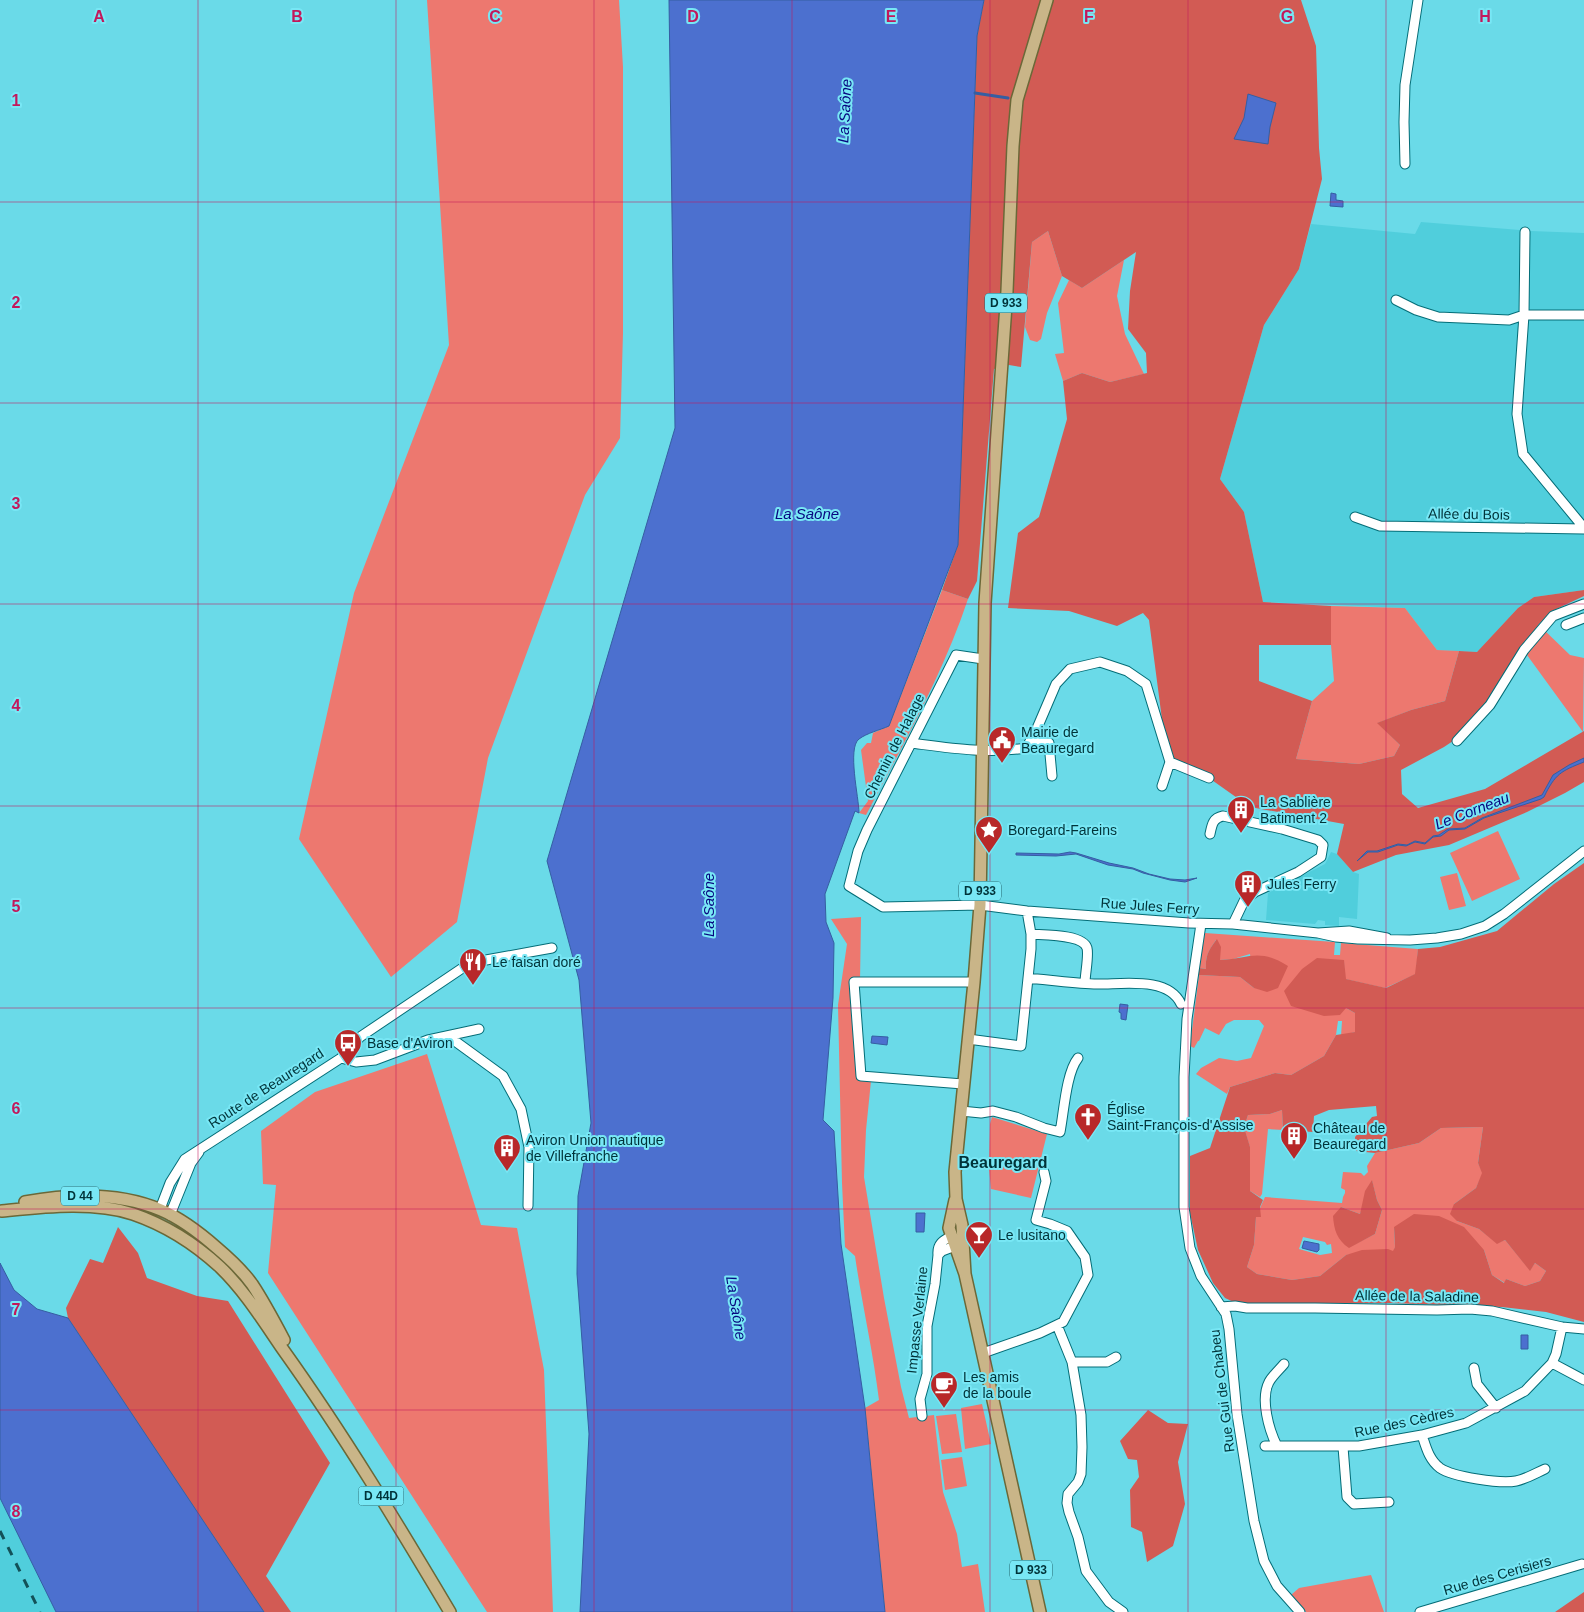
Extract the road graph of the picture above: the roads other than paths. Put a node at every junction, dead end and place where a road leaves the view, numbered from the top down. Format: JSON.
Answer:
{"nodes":[{"id":1,"x":1047,"y":0,"type":"edge"},
{"id":2,"x":1418,"y":0,"type":"edge"},
{"id":3,"x":1405,"y":164,"type":"dead end"},
{"id":4,"x":1525,"y":232,"type":"dead end"},
{"id":5,"x":1396,"y":300,"type":"dead end"},
{"id":6,"x":1524,"y":315,"type":"junction"},
{"id":7,"x":1584,"y":315,"type":"edge"},
{"id":8,"x":1355,"y":517,"type":"dead end"},
{"id":9,"x":1584,"y":528,"type":"edge"},
{"id":10,"x":1584,"y":604,"type":"edge"},
{"id":11,"x":1584,"y":618,"type":"edge"},
{"id":12,"x":1566,"y":625,"type":"dead end"},
{"id":13,"x":983,"y":659,"type":"junction"},
{"id":14,"x":1457,"y":741,"type":"dead end"},
{"id":15,"x":1030,"y":742,"type":"junction"},
{"id":16,"x":912,"y":744,"type":"junction"},
{"id":17,"x":984,"y":751,"type":"junction"},
{"id":18,"x":1170,"y":762,"type":"junction"},
{"id":19,"x":1052,"y":776,"type":"dead end"},
{"id":20,"x":1209,"y":778,"type":"dead end"},
{"id":21,"x":1162,"y":786,"type":"dead end"},
{"id":22,"x":1210,"y":834,"type":"dead end"},
{"id":23,"x":1584,"y":851,"type":"edge"},
{"id":24,"x":980,"y":905,"type":"junction"},
{"id":25,"x":883,"y":907,"type":"joint"},
{"id":26,"x":1027,"y":911,"type":"junction"},
{"id":27,"x":1201,"y":924,"type":"junction"},
{"id":28,"x":1233,"y":924,"type":"junction"},
{"id":29,"x":1031,"y":934,"type":"junction"},
{"id":30,"x":552,"y":948,"type":"dead end"},
{"id":31,"x":1028,"y":978,"type":"junction"},
{"id":32,"x":974,"y":982,"type":"junction"},
{"id":33,"x":1085,"y":983,"type":"junction"},
{"id":34,"x":1180,"y":1004,"type":"dead end"},
{"id":35,"x":479,"y":1029,"type":"dead end"},
{"id":36,"x":448,"y":1036,"type":"junction"},
{"id":37,"x":968,"y":1039,"type":"junction"},
{"id":38,"x":341,"y":1058,"type":"junction"},
{"id":39,"x":1078,"y":1058,"type":"dead end"},
{"id":40,"x":963,"y":1084,"type":"junction"},
{"id":41,"x":961,"y":1111,"type":"junction"},
{"id":42,"x":1044,"y":1172,"type":"dead end"},
{"id":43,"x":528,"y":1206,"type":"dead end"},
{"id":44,"x":1,"y":1211,"type":"edge"},
{"id":45,"x":165,"y":1212,"type":"junction"},
{"id":46,"x":157,"y":1224,"type":"junction"},
{"id":47,"x":957,"y":1240,"type":"junction"},
{"id":48,"x":1224,"y":1311,"type":"junction"},
{"id":49,"x":1057,"y":1325,"type":"junction"},
{"id":50,"x":1562,"y":1326,"type":"junction"},
{"id":51,"x":1584,"y":1329,"type":"edge"},
{"id":52,"x":983,"y":1353,"type":"junction"},
{"id":53,"x":1116,"y":1357,"type":"dead end"},
{"id":54,"x":1072,"y":1362,"type":"junction"},
{"id":55,"x":1552,"y":1363,"type":"junction"},
{"id":56,"x":1284,"y":1364,"type":"dead end"},
{"id":57,"x":1474,"y":1368,"type":"dead end"},
{"id":58,"x":1584,"y":1380,"type":"edge"},
{"id":59,"x":307,"y":1383,"type":"junction"},
{"id":60,"x":1496,"y":1408,"type":"junction"},
{"id":61,"x":922,"y":1416,"type":"dead end"},
{"id":62,"x":1422,"y":1435,"type":"junction"},
{"id":63,"x":1264,"y":1446,"type":"dead end"},
{"id":64,"x":1278,"y":1446,"type":"junction"},
{"id":65,"x":1343,"y":1447,"type":"junction"},
{"id":66,"x":1545,"y":1469,"type":"dead end"},
{"id":67,"x":1390,"y":1502,"type":"dead end"},
{"id":68,"x":1582,"y":1564,"type":"dead end"},
{"id":69,"x":450,"y":1612,"type":"edge"},
{"id":70,"x":1040,"y":1612,"type":"edge"},
{"id":71,"x":1123,"y":1612,"type":"edge"},
{"id":72,"x":1300,"y":1612,"type":"edge"},
{"id":73,"x":1420,"y":1612,"type":"edge"}],
"edges":[{"from":1,"to":13,"type":"main road","number":"D 933"},
{"from":2,"to":3,"type":"street"},
{"from":4,"to":6,"type":"street"},
{"from":5,"to":6,"type":"street"},
{"from":6,"to":7,"type":"street"},
{"from":6,"to":9,"type":"street"},
{"from":8,"to":9,"type":"street","name":"Allée du Bois"},
{"from":10,"to":14,"type":"street"},
{"from":11,"to":12,"type":"street"},
{"from":13,"to":16,"type":"street","name":"Chemin de Halage"},
{"from":13,"to":17,"type":"main road","number":"D 933"},
{"from":15,"to":17,"type":"street"},
{"from":15,"to":18,"type":"street"},
{"from":15,"to":19,"type":"street"},
{"from":16,"to":17,"type":"street"},
{"from":16,"to":25,"type":"street","name":"Chemin de Halage"},
{"from":17,"to":24,"type":"main road","number":"D 933"},
{"from":18,"to":20,"type":"street"},
{"from":18,"to":21,"type":"street"},
{"from":22,"to":28,"type":"street"},
{"from":23,"to":28,"type":"street","name":"Rue Jules Ferry"},
{"from":24,"to":25,"type":"street","name":"Rue Jules Ferry"},
{"from":24,"to":26,"type":"street","name":"Rue Jules Ferry"},
{"from":24,"to":32,"type":"main road","number":"D 933"},
{"from":26,"to":27,"type":"street","name":"Rue Jules Ferry"},
{"from":26,"to":29,"type":"street"},
{"from":27,"to":28,"type":"street","name":"Rue Jules Ferry"},
{"from":27,"to":48,"type":"street","name":"Rue Gui de Chabeu"},
{"from":29,"to":31,"type":"street"},
{"from":29,"to":33,"type":"street"},
{"from":30,"to":38,"type":"street","name":"Route de Beauregard"},
{"from":31,"to":33,"type":"street"},
{"from":31,"to":37,"type":"street"},
{"from":32,"to":37,"type":"main road","number":"D 933"},
{"from":32,"to":40,"type":"street"},
{"from":33,"to":34,"type":"street"},
{"from":35,"to":36,"type":"street"},
{"from":36,"to":38,"type":"street"},
{"from":36,"to":43,"type":"street"},
{"from":37,"to":40,"type":"main road","number":"D 933"},
{"from":38,"to":45,"type":"street","name":"Route de Beauregard"},
{"from":39,"to":41,"type":"street"},
{"from":40,"to":41,"type":"main road","number":"D 933"},
{"from":41,"to":47,"type":"main road","number":"D 933"},
{"from":42,"to":49,"type":"street"},
{"from":44,"to":45,"type":"main road","number":"D 44"},
{"from":44,"to":46,"type":"main road","number":"D 44"},
{"from":45,"to":46,"type":"main road"},
{"from":45,"to":59,"type":"main road","number":"D 44D"},
{"from":46,"to":59,"type":"main road","number":"D 44D"},
{"from":47,"to":52,"type":"main road","number":"D 933"},
{"from":47,"to":61,"type":"street","name":"Impasse Verlaine"},
{"from":48,"to":50,"type":"street","name":"Allée de la Saladine"},
{"from":48,"to":72,"type":"street","name":"Rue Gui de Chabeu"},
{"from":49,"to":52,"type":"street"},
{"from":49,"to":54,"type":"street"},
{"from":50,"to":51,"type":"street","name":"Allée de la Saladine"},
{"from":50,"to":55,"type":"street","name":"Rue des Cèdres"},
{"from":52,"to":70,"type":"main road","number":"D 933"},
{"from":53,"to":54,"type":"street"},
{"from":54,"to":71,"type":"street"},
{"from":55,"to":58,"type":"street"},
{"from":55,"to":60,"type":"street","name":"Rue des Cèdres"},
{"from":56,"to":64,"type":"street"},
{"from":57,"to":60,"type":"street"},
{"from":59,"to":69,"type":"main road","number":"D 44D"},
{"from":60,"to":62,"type":"street","name":"Rue des Cèdres"},
{"from":62,"to":65,"type":"street","name":"Rue des Cèdres"},
{"from":62,"to":66,"type":"street"},
{"from":63,"to":64,"type":"street","name":"Rue des Cèdres"},
{"from":64,"to":65,"type":"street","name":"Rue des Cèdres"},
{"from":65,"to":67,"type":"street"},
{"from":68,"to":73,"type":"street","name":"Rue des Cerisiers"}]}
